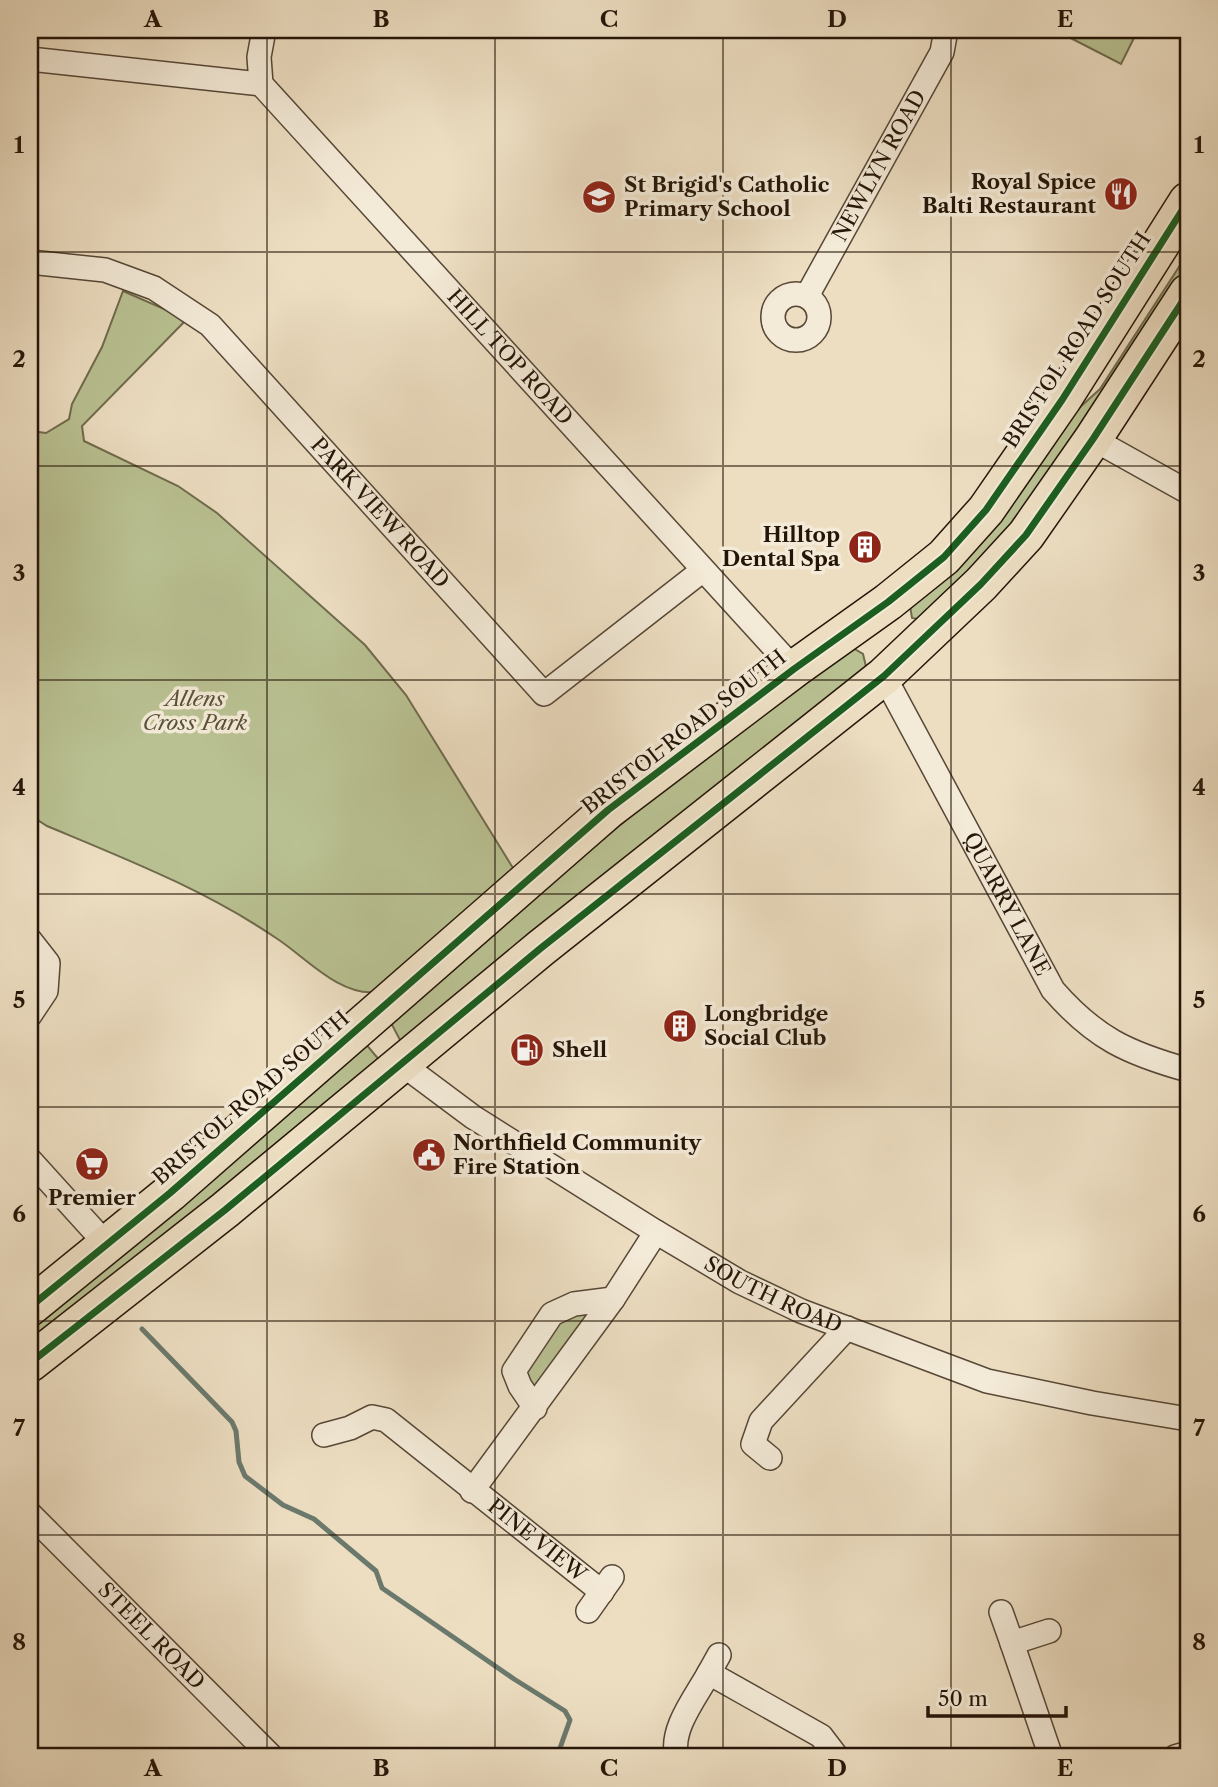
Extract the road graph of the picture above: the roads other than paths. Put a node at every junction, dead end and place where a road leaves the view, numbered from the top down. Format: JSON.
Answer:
{"nodes":[{"id":1,"x":264,"y":30,"type":"edge"},
{"id":2,"x":947,"y":32,"type":"edge"},
{"id":3,"x":30,"y":59,"type":"edge"},
{"id":4,"x":261,"y":84,"type":"junction"},
{"id":5,"x":1188,"y":201,"type":"edge"},
{"id":6,"x":1188,"y":231,"type":"edge"},
{"id":7,"x":30,"y":262,"type":"edge"},
{"id":8,"x":1188,"y":293,"type":"edge"},
{"id":9,"x":807,"y":296,"type":"dead end"},
{"id":10,"x":1062,"y":400,"type":"junction"},
{"id":11,"x":1093,"y":439,"type":"junction"},
{"id":12,"x":1188,"y":492,"type":"edge"},
{"id":13,"x":703,"y":570,"type":"junction"},
{"id":14,"x":888,"y":602,"type":"junction"},
{"id":15,"x":843,"y":633,"type":"junction"},
{"id":16,"x":924,"y":639,"type":"junction"},
{"id":17,"x":794,"y":669,"type":"junction"},
{"id":18,"x":884,"y":676,"type":"junction"},
{"id":19,"x":30,"y":940,"type":"edge"},
{"id":20,"x":30,"y":1015,"type":"edge"},
{"id":21,"x":364,"y":1023,"type":"junction"},
{"id":22,"x":402,"y":1064,"type":"junction"},
{"id":23,"x":1188,"y":1070,"type":"edge"},
{"id":24,"x":30,"y":1160,"type":"edge"},
{"id":25,"x":656,"y":1232,"type":"junction"},
{"id":26,"x":107,"y":1245,"type":"junction"},
{"id":27,"x":613,"y":1299,"type":"junction"},
{"id":28,"x":30,"y":1307,"type":"edge"},
{"id":29,"x":847,"y":1328,"type":"junction"},
{"id":30,"x":30,"y":1363,"type":"edge"},
{"id":31,"x":535,"y":1408,"type":"junction"},
{"id":32,"x":1188,"y":1419,"type":"edge"},
{"id":33,"x":324,"y":1435,"type":"dead end"},
{"id":34,"x":770,"y":1458,"type":"dead end"},
{"id":35,"x":472,"y":1491,"type":"junction"},
{"id":36,"x":30,"y":1514,"type":"edge"},
{"id":37,"x":600,"y":1593,"type":"dead end"},
{"id":38,"x":1001,"y":1612,"type":"dead end"},
{"id":39,"x":1049,"y":1631,"type":"dead end"},
{"id":40,"x":1012,"y":1643,"type":"junction"},
{"id":41,"x":1188,"y":1752,"type":"edge"},
{"id":42,"x":272,"y":1757,"type":"edge"},
{"id":43,"x":677,"y":1757,"type":"edge"},
{"id":44,"x":837,"y":1757,"type":"edge"},
{"id":45,"x":1051,"y":1757,"type":"edge"},
{"id":46,"x":1175,"y":1757,"type":"edge"}],
"edges":[{"from":1,"to":4,"type":"street"},
{"from":2,"to":9,"type":"street","name":"NEWLYN ROAD"},
{"from":3,"to":4,"type":"street"},
{"from":4,"to":13,"type":"street","name":"HILL TOP ROAD"},
{"from":5,"to":10,"type":"highway","name":"BRISTOL ROAD SOUTH"},
{"from":6,"to":10,"type":"highway"},
{"from":7,"to":13,"type":"street","name":"PARK VIEW ROAD"},
{"from":8,"to":11,"type":"highway"},
{"from":10,"to":14,"type":"highway","name":"BRISTOL ROAD SOUTH"},
{"from":11,"to":12,"type":"street"},
{"from":11,"to":16,"type":"highway"},
{"from":13,"to":17,"type":"street","name":"HILL TOP ROAD"},
{"from":14,"to":15,"type":"highway","name":"BRISTOL ROAD SOUTH"},
{"from":14,"to":16,"type":"highway"},
{"from":15,"to":17,"type":"highway","name":"BRISTOL ROAD SOUTH"},
{"from":15,"to":18,"type":"highway"},
{"from":16,"to":18,"type":"highway"},
{"from":17,"to":21,"type":"highway","name":"BRISTOL ROAD SOUTH"},
{"from":18,"to":22,"type":"highway"},
{"from":18,"to":23,"type":"street","name":"QUARRY LANE"},
{"from":19,"to":20,"type":"street"},
{"from":21,"to":22,"type":"highway"},
{"from":21,"to":26,"type":"highway","name":"BRISTOL ROAD SOUTH"},
{"from":22,"to":25,"type":"street","name":"SOUTH ROAD"},
{"from":22,"to":30,"type":"highway"},
{"from":24,"to":26,"type":"street"},
{"from":25,"to":27,"type":"street","name":"PINE VIEW"},
{"from":25,"to":29,"type":"street","name":"SOUTH ROAD"},
{"from":26,"to":28,"type":"highway","name":"BRISTOL ROAD SOUTH"},
{"from":27,"to":31,"type":"street","name":"PINE VIEW"},
{"from":27,"to":31,"type":"street"},
{"from":29,"to":32,"type":"street","name":"SOUTH ROAD"},
{"from":29,"to":34,"type":"street"},
{"from":31,"to":35,"type":"street","name":"PINE VIEW"},
{"from":33,"to":35,"type":"street","name":"PINE VIEW"},
{"from":35,"to":37,"type":"street","name":"PINE VIEW"},
{"from":36,"to":42,"type":"street","name":"STEEL ROAD"},
{"from":38,"to":40,"type":"street"},
{"from":39,"to":40,"type":"street"},
{"from":40,"to":45,"type":"street"},
{"from":41,"to":46,"type":"street"},
{"from":43,"to":44,"type":"street"}]}
